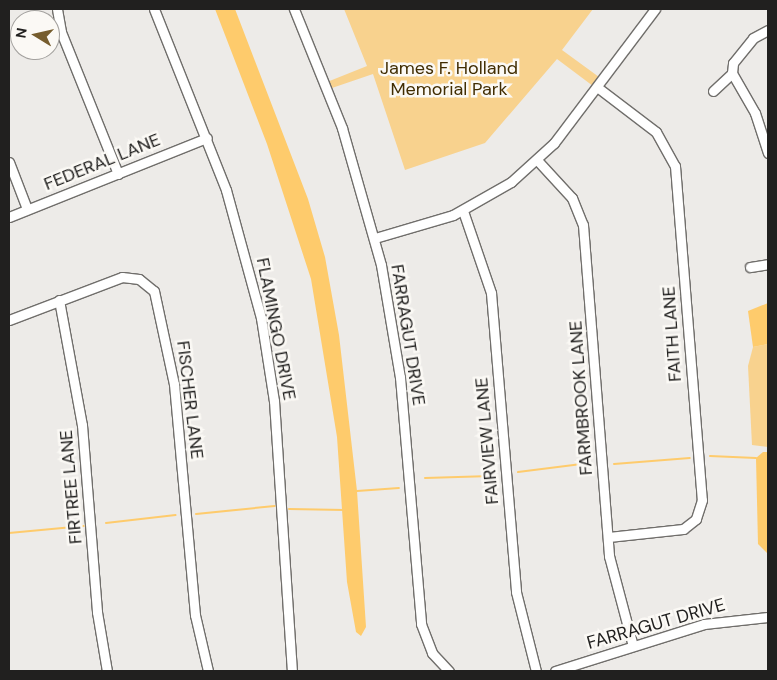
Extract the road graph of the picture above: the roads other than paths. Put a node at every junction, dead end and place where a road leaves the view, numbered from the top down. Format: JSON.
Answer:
{"nodes":[{"id":1,"x":57,"y":9,"type":"edge"},
{"id":2,"x":154,"y":9,"type":"edge"},
{"id":3,"x":294,"y":9,"type":"edge"},
{"id":4,"x":655,"y":9,"type":"edge"},
{"id":5,"x":768,"y":30,"type":"edge"},
{"id":6,"x":732,"y":73,"type":"junction"},
{"id":7,"x":597,"y":87,"type":"junction"},
{"id":8,"x":713,"y":91,"type":"dead end"},
{"id":9,"x":207,"y":138,"type":"junction"},
{"id":10,"x":768,"y":153,"type":"edge"},
{"id":11,"x":537,"y":160,"type":"junction"},
{"id":12,"x":9,"y":162,"type":"edge"},
{"id":13,"x":118,"y":174,"type":"junction"},
{"id":14,"x":27,"y":209,"type":"junction"},
{"id":15,"x":463,"y":211,"type":"junction"},
{"id":16,"x":9,"y":217,"type":"edge"},
{"id":17,"x":375,"y":238,"type":"junction"},
{"id":18,"x":768,"y":264,"type":"edge"},
{"id":19,"x":750,"y":267,"type":"dead end"},
{"id":20,"x":59,"y":300,"type":"junction"},
{"id":21,"x":9,"y":320,"type":"edge"},
{"id":22,"x":608,"y":537,"type":"junction"},
{"id":23,"x":768,"y":617,"type":"edge"},
{"id":24,"x":633,"y":646,"type":"junction"},
{"id":25,"x":107,"y":671,"type":"edge"},
{"id":26,"x":208,"y":671,"type":"edge"},
{"id":27,"x":292,"y":671,"type":"edge"},
{"id":28,"x":449,"y":671,"type":"edge"},
{"id":29,"x":536,"y":671,"type":"edge"},
{"id":30,"x":555,"y":671,"type":"edge"}],
"edges":[{"from":1,"to":13,"type":"street"},
{"from":2,"to":9,"type":"street","name":"FLAMINGO DRIVE"},
{"from":3,"to":17,"type":"street","name":"FARRAGUT DRIVE"},
{"from":4,"to":7,"type":"street"},
{"from":5,"to":6,"type":"street"},
{"from":6,"to":8,"type":"street"},
{"from":6,"to":10,"type":"street"},
{"from":7,"to":11,"type":"street"},
{"from":7,"to":22,"type":"street","name":"FAITH LANE"},
{"from":9,"to":13,"type":"street","name":"FEDERAL LANE"},
{"from":9,"to":27,"type":"street","name":"FLAMINGO DRIVE"},
{"from":11,"to":15,"type":"street"},
{"from":11,"to":22,"type":"street","name":"FARMBROOK LANE"},
{"from":12,"to":14,"type":"street"},
{"from":13,"to":14,"type":"street","name":"FEDERAL LANE"},
{"from":14,"to":16,"type":"street","name":"FEDERAL LANE"},
{"from":15,"to":17,"type":"street"},
{"from":15,"to":29,"type":"street","name":"FAIRVIEW LANE"},
{"from":17,"to":28,"type":"street","name":"FARRAGUT DRIVE"},
{"from":18,"to":19,"type":"street"},
{"from":20,"to":21,"type":"street","name":"FISCHER LANE"},
{"from":20,"to":25,"type":"street","name":"FIRTREE LANE"},
{"from":20,"to":26,"type":"street","name":"FISCHER LANE"},
{"from":22,"to":24,"type":"street","name":"FARMBROOK LANE"},
{"from":23,"to":24,"type":"street","name":"FARRAGUT DRIVE"},
{"from":24,"to":30,"type":"street","name":"FARRAGUT DRIVE"}]}
